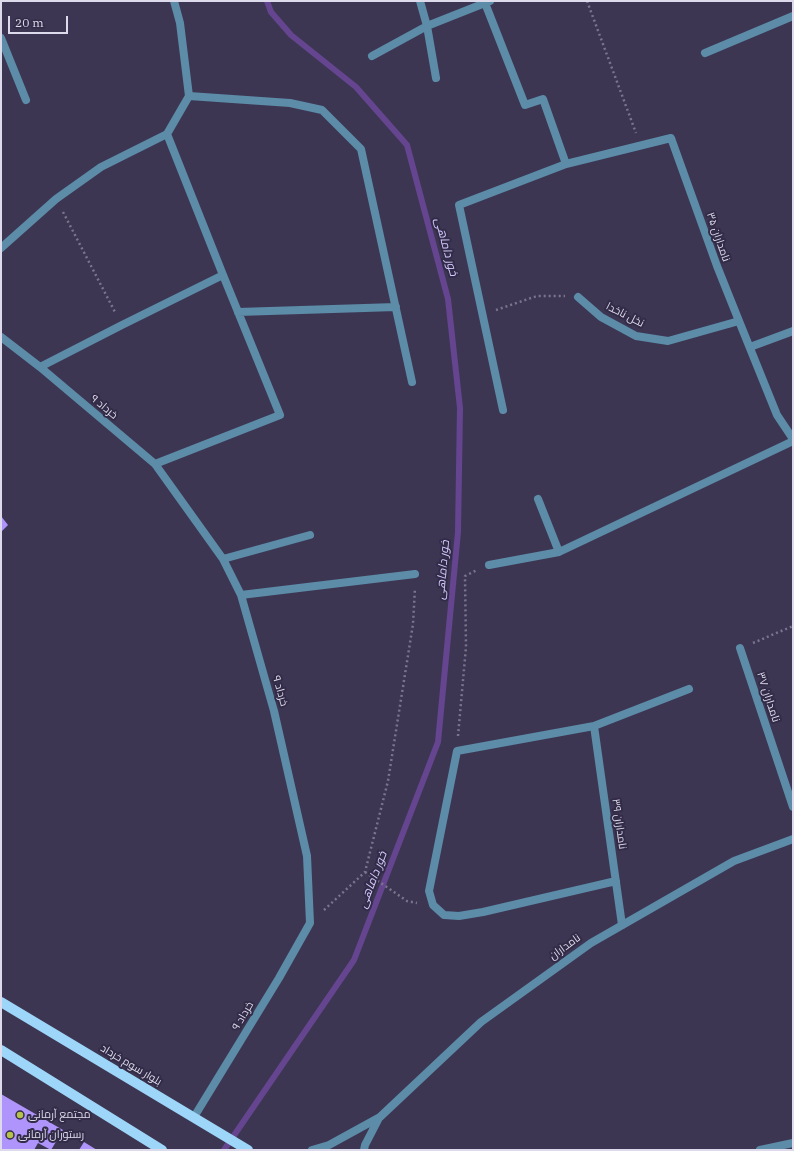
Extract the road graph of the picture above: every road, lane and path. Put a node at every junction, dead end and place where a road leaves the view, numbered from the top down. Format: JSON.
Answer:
{"nodes":[{"id":1,"x":174,"y":1,"type":"edge"},
{"id":2,"x":420,"y":1,"type":"edge"},
{"id":3,"x":587,"y":1,"type":"edge"},
{"id":4,"x":488,"y":2,"type":"edge"},
{"id":5,"x":793,"y":16,"type":"edge"},
{"id":6,"x":427,"y":26,"type":"junction"},
{"id":7,"x":1,"y":38,"type":"edge"},
{"id":8,"x":705,"y":53,"type":"dead end"},
{"id":9,"x":372,"y":56,"type":"dead end"},
{"id":10,"x":436,"y":78,"type":"dead end"},
{"id":11,"x":189,"y":96,"type":"junction"},
{"id":12,"x":26,"y":100,"type":"dead end"},
{"id":13,"x":168,"y":134,"type":"junction"},
{"id":14,"x":641,"y":145,"type":"junction"},
{"id":15,"x":566,"y":164,"type":"junction"},
{"id":16,"x":56,"y":199,"type":"junction"},
{"id":17,"x":1,"y":248,"type":"edge"},
{"id":18,"x":223,"y":275,"type":"junction"},
{"id":19,"x":578,"y":297,"type":"joint"},
{"id":20,"x":396,"y":307,"type":"junction"},
{"id":21,"x":238,"y":312,"type":"junction"},
{"id":22,"x":483,"y":315,"type":"junction"},
{"id":23,"x":739,"y":321,"type":"junction"},
{"id":24,"x":122,"y":325,"type":"junction"},
{"id":25,"x":793,"y":331,"type":"edge"},
{"id":26,"x":1,"y":337,"type":"edge"},
{"id":27,"x":750,"y":347,"type":"junction"},
{"id":28,"x":40,"y":367,"type":"junction"},
{"id":29,"x":412,"y":382,"type":"dead end"},
{"id":30,"x":503,"y":410,"type":"dead end"},
{"id":31,"x":793,"y":440,"type":"edge"},
{"id":32,"x":155,"y":464,"type":"junction"},
{"id":33,"x":538,"y":499,"type":"dead end"},
{"id":34,"x":310,"y":535,"type":"dead end"},
{"id":35,"x":559,"y":552,"type":"junction"},
{"id":36,"x":223,"y":559,"type":"junction"},
{"id":37,"x":489,"y":565,"type":"joint"},
{"id":38,"x":415,"y":574,"type":"joint"},
{"id":39,"x":241,"y":595,"type":"junction"},
{"id":40,"x":793,"y":626,"type":"edge"},
{"id":41,"x":740,"y":648,"type":"joint"},
{"id":42,"x":689,"y":689,"type":"dead end"},
{"id":43,"x":594,"y":726,"type":"junction"},
{"id":44,"x":457,"y":751,"type":"junction"},
{"id":45,"x":793,"y":807,"type":"edge"},
{"id":46,"x":793,"y":840,"type":"edge"},
{"id":47,"x":365,"y":872,"type":"junction"},
{"id":48,"x":616,"y":881,"type":"junction"},
{"id":49,"x":433,"y":905,"type":"junction"},
{"id":50,"x":310,"y":923,"type":"junction"},
{"id":51,"x":622,"y":925,"type":"junction"},
{"id":52,"x":1,"y":1002,"type":"edge"},
{"id":53,"x":1,"y":1050,"type":"edge"},
{"id":54,"x":194,"y":1117,"type":"junction"},
{"id":55,"x":380,"y":1117,"type":"junction"},
{"id":56,"x":793,"y":1143,"type":"edge"},
{"id":57,"x":162,"y":1150,"type":"edge"},
{"id":58,"x":248,"y":1150,"type":"edge"},
{"id":59,"x":312,"y":1150,"type":"edge"},
{"id":60,"x":364,"y":1150,"type":"edge"},
{"id":61,"x":760,"y":1150,"type":"edge"}],
"edges":[{"from":1,"to":11,"type":"street"},
{"from":2,"to":6,"type":"street"},
{"from":3,"to":14,"type":"path"},
{"from":4,"to":6,"type":"street"},
{"from":4,"to":15,"type":"street"},
{"from":5,"to":8,"type":"street"},
{"from":6,"to":9,"type":"street"},
{"from":6,"to":10,"type":"street"},
{"from":7,"to":12,"type":"street"},
{"from":11,"to":13,"type":"street"},
{"from":11,"to":20,"type":"street"},
{"from":13,"to":16,"type":"street"},
{"from":13,"to":18,"type":"street"},
{"from":14,"to":15,"type":"street","name":"نامداران ۳۵"},
{"from":14,"to":23,"type":"street","name":"نامداران ۳۵"},
{"from":15,"to":22,"type":"street","name":"نامداران ۳۵"},
{"from":16,"to":17,"type":"street"},
{"from":16,"to":24,"type":"path"},
{"from":18,"to":21,"type":"street"},
{"from":18,"to":24,"type":"street"},
{"from":19,"to":22,"type":"path"},
{"from":19,"to":23,"type":"street","name":"نخل ناخدا"},
{"from":20,"to":21,"type":"street"},
{"from":20,"to":29,"type":"street"},
{"from":21,"to":32,"type":"street"},
{"from":22,"to":30,"type":"street","name":"نامداران ۳۵"},
{"from":23,"to":27,"type":"street","name":"نامداران ۳۵"},
{"from":24,"to":28,"type":"street"},
{"from":25,"to":27,"type":"street"},
{"from":26,"to":28,"type":"street","name":"خرداد ۹"},
{"from":27,"to":31,"type":"street","name":"نامداران ۳۵"},
{"from":28,"to":32,"type":"street","name":"خرداد ۹"},
{"from":31,"to":35,"type":"street"},
{"from":32,"to":36,"type":"street","name":"خرداد ۹"},
{"from":33,"to":35,"type":"street"},
{"from":34,"to":36,"type":"street"},
{"from":35,"to":37,"type":"street"},
{"from":36,"to":39,"type":"street","name":"خرداد ۹"},
{"from":37,"to":44,"type":"path"},
{"from":38,"to":39,"type":"street"},
{"from":38,"to":47,"type":"path"},
{"from":39,"to":50,"type":"street","name":"خرداد ۹"},
{"from":40,"to":41,"type":"path"},
{"from":41,"to":45,"type":"street","name":"نامداران ۳۷"},
{"from":42,"to":43,"type":"street"},
{"from":43,"to":44,"type":"street"},
{"from":43,"to":48,"type":"street","name":"نامداران ۳۹"},
{"from":44,"to":49,"type":"street"},
{"from":46,"to":51,"type":"street","name":"نامداران"},
{"from":47,"to":49,"type":"path"},
{"from":47,"to":50,"type":"path"},
{"from":48,"to":49,"type":"street"},
{"from":48,"to":51,"type":"street","name":"نامداران ۳۹"},
{"from":50,"to":54,"type":"street","name":"خرداد ۹"},
{"from":51,"to":55,"type":"street","name":"نامداران"},
{"from":52,"to":54,"type":"main road","name":"بلوار سوم خرداد"},
{"from":53,"to":57,"type":"main road"},
{"from":54,"to":58,"type":"main road","name":"بلوار سوم خرداد"},
{"from":55,"to":59,"type":"street","name":"نامداران"},
{"from":55,"to":60,"type":"street","name":"نامداران"},
{"from":56,"to":61,"type":"street"}]}
